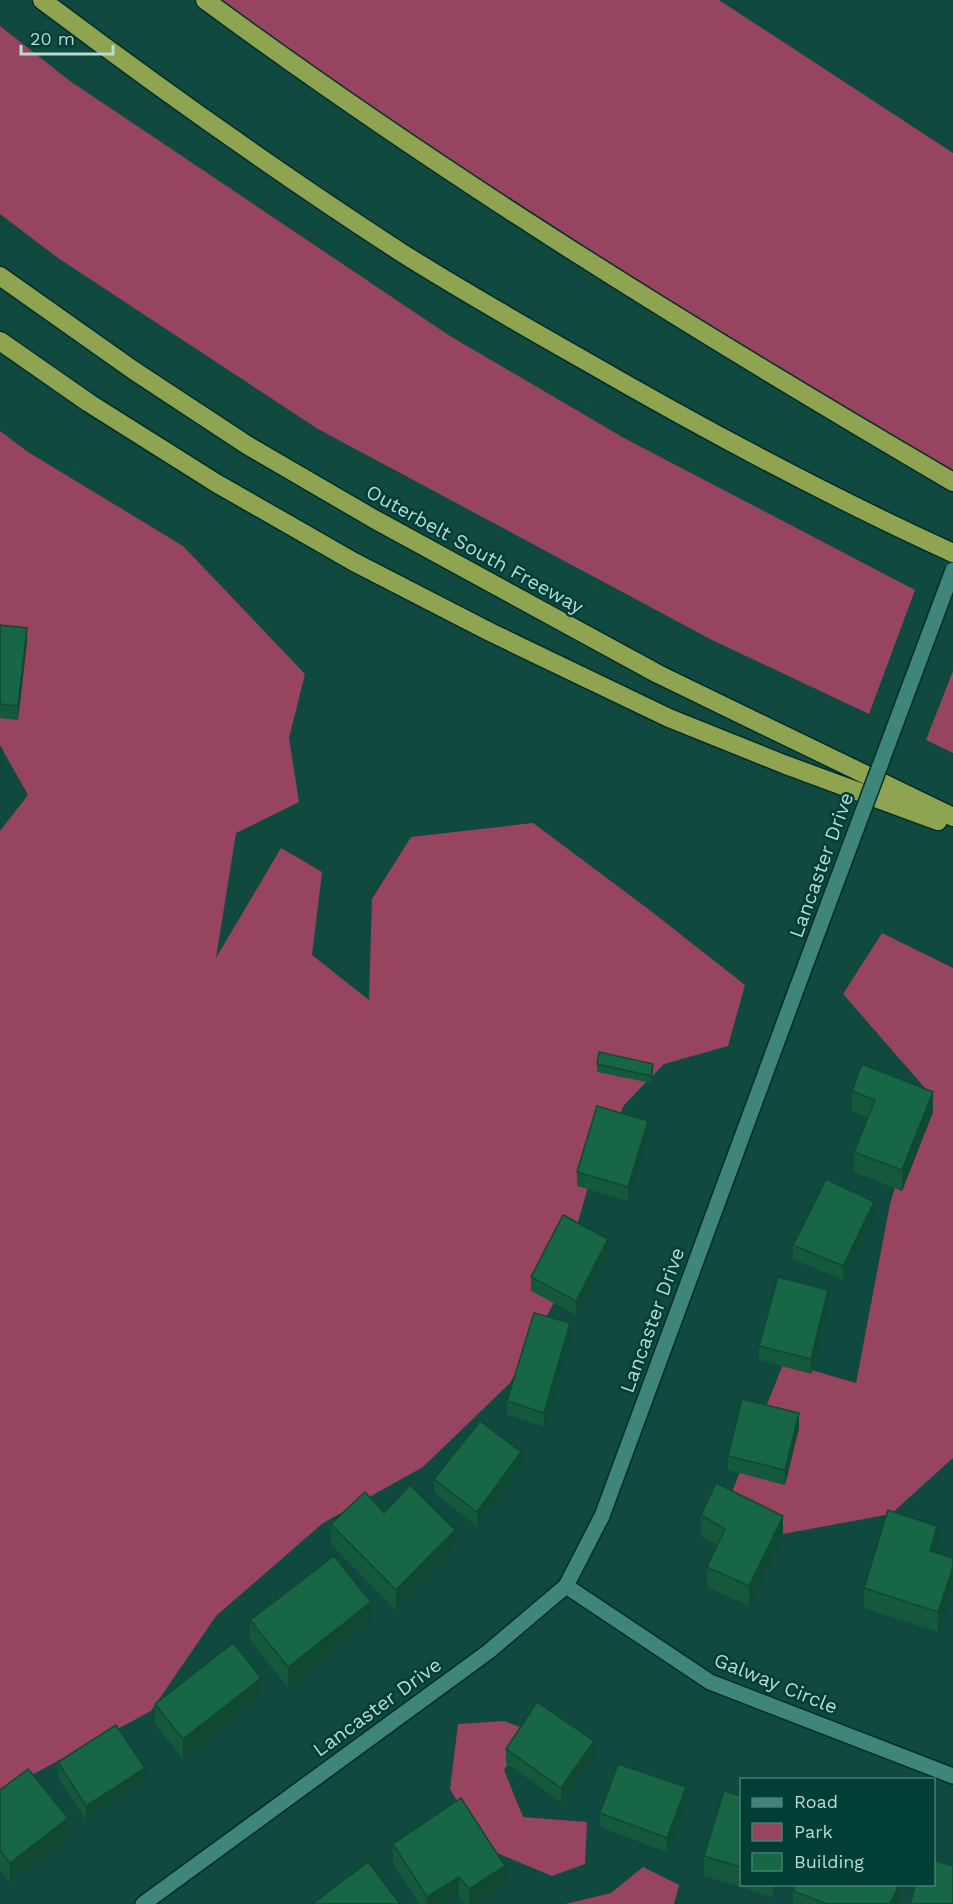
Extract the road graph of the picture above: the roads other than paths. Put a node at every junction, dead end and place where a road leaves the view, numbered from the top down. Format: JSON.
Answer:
{"nodes":[{"id":1,"x":42,"y":0,"type":"edge"},
{"id":2,"x":205,"y":0,"type":"edge"},
{"id":3,"x":0,"y":276,"type":"edge"},
{"id":4,"x":0,"y":341,"type":"edge"},
{"id":5,"x":953,"y":482,"type":"edge"},
{"id":6,"x":953,"y":553,"type":"edge"},
{"id":7,"x":953,"y":570,"type":"edge"},
{"id":8,"x":953,"y":817,"type":"edge"},
{"id":9,"x":953,"y":826,"type":"edge"},
{"id":10,"x":566,"y":1586,"type":"junction"},
{"id":11,"x":953,"y":1776,"type":"edge"},
{"id":12,"x":143,"y":1904,"type":"edge"}],
"edges":[{"from":1,"to":6,"type":"highway"},
{"from":2,"to":5,"type":"highway"},
{"from":3,"to":8,"type":"highway","name":"Outerbelt South Freeway"},
{"from":4,"to":9,"type":"highway"},
{"from":7,"to":10,"type":"street","name":"Lancaster Drive","bridge":true},
{"from":10,"to":11,"type":"street","name":"Galway Circle"},
{"from":10,"to":12,"type":"street","name":"Lancaster Drive"}]}
